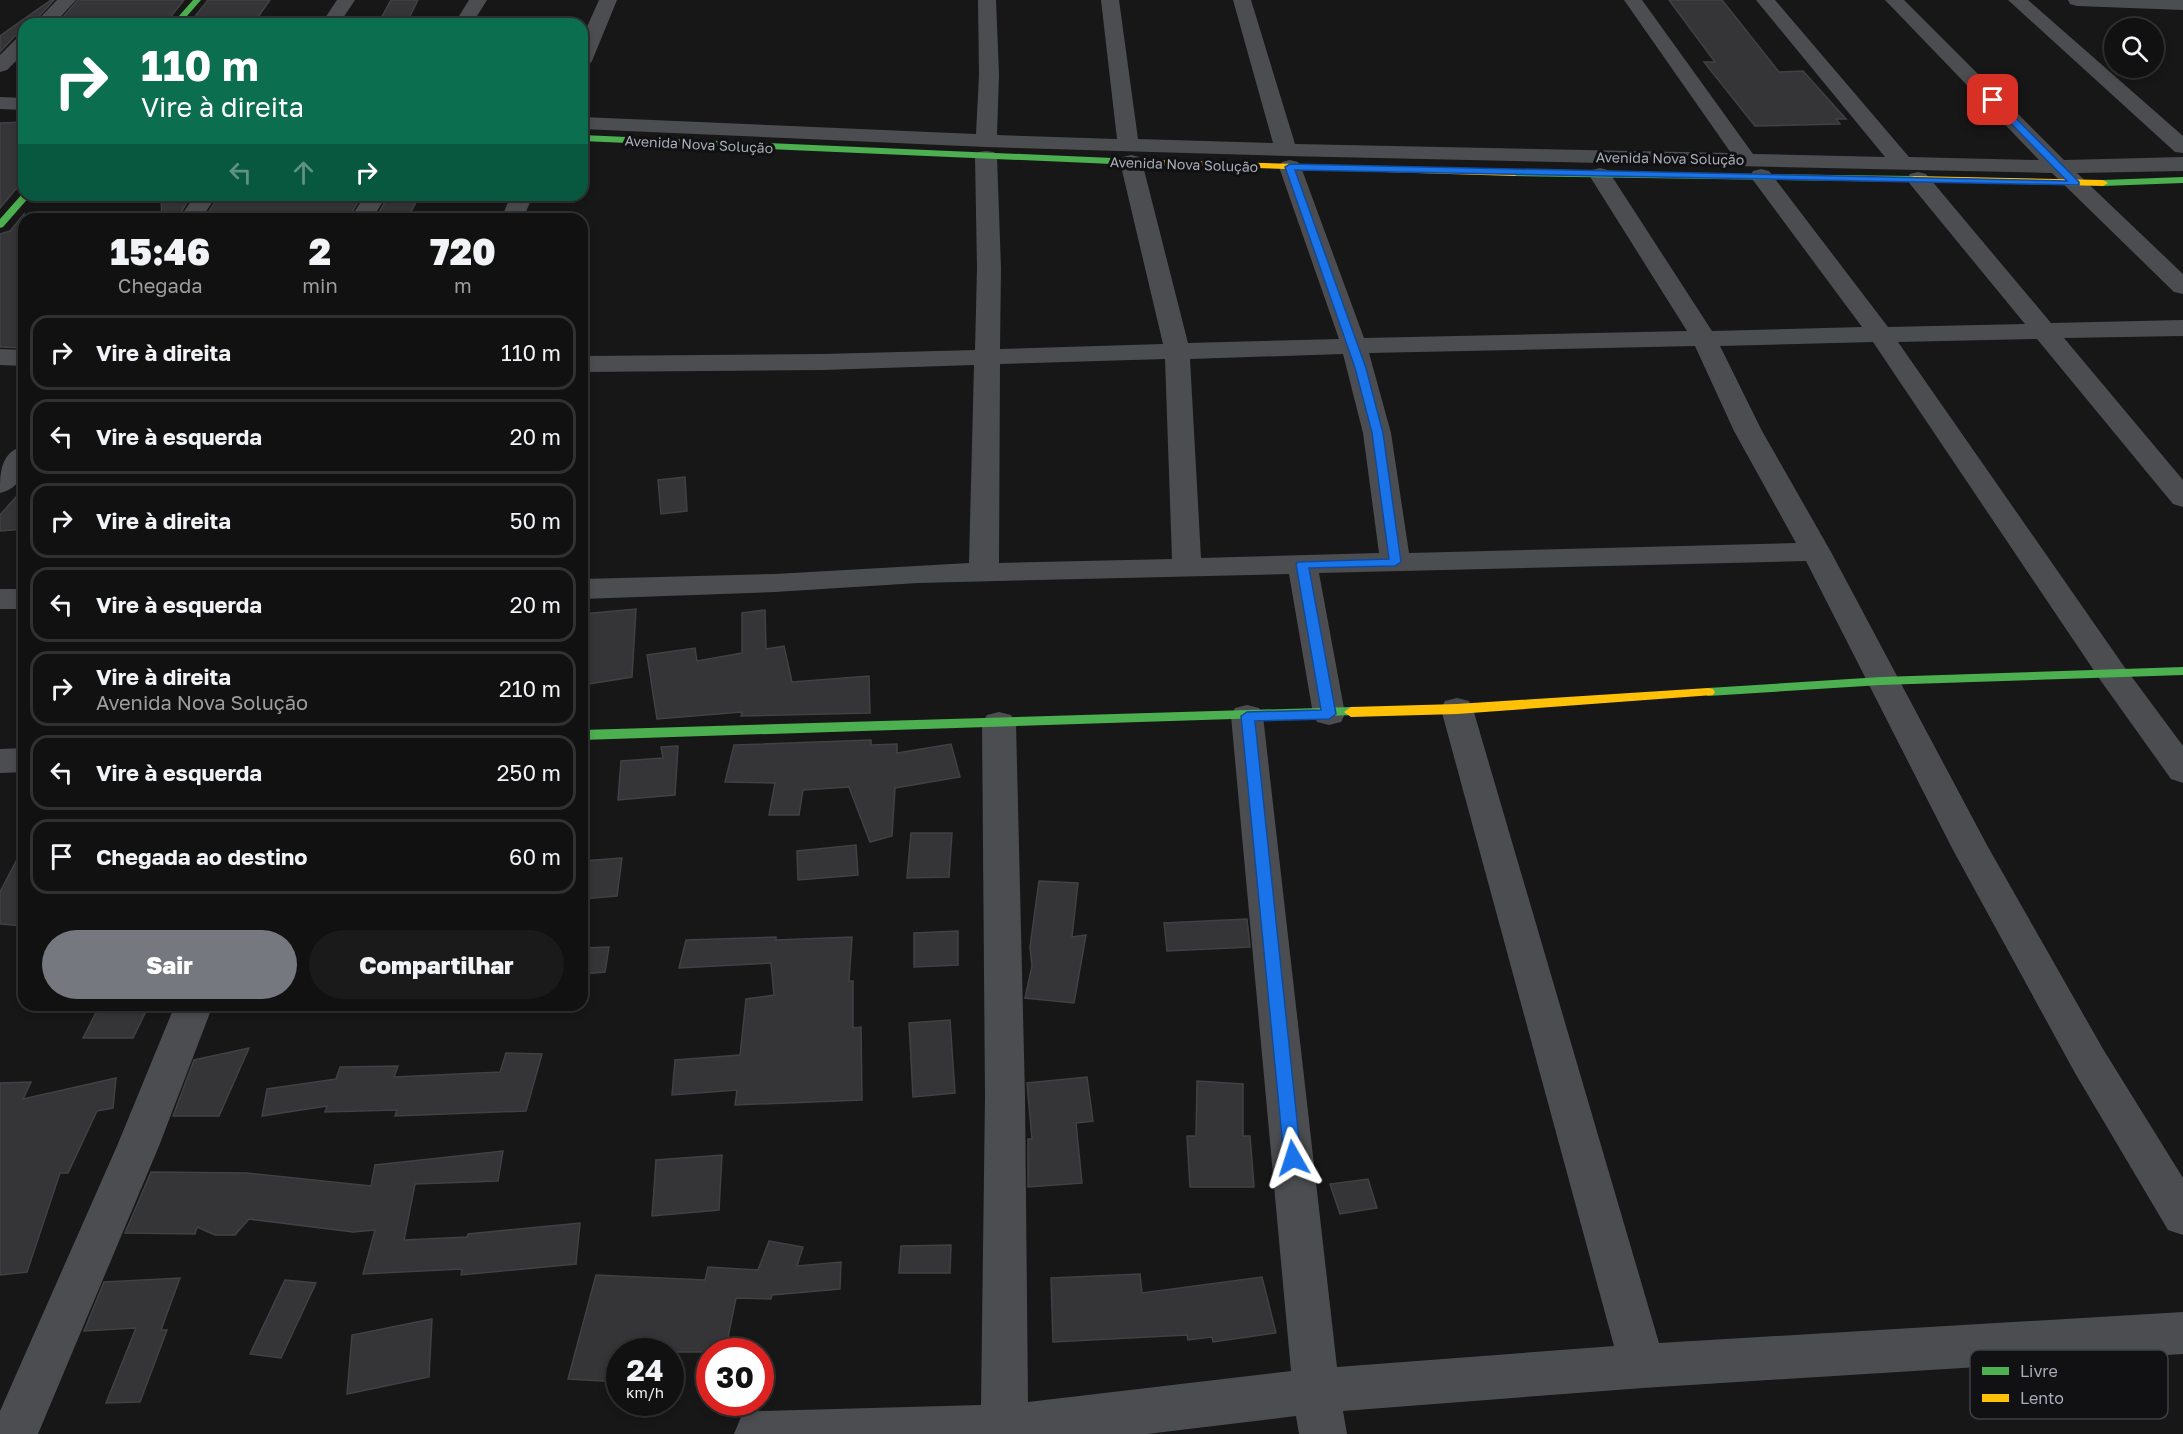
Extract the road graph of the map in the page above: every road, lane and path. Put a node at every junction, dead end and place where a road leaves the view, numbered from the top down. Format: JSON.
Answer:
{"nodes":[{"id":1,"x":67,"y":0,"type":"edge"},
{"id":2,"x":197,"y":0,"type":"edge"},
{"id":3,"x":346,"y":0,"type":"edge"},
{"id":4,"x":478,"y":0,"type":"edge"},
{"id":5,"x":608,"y":0,"type":"edge"},
{"id":6,"x":987,"y":0,"type":"edge"},
{"id":7,"x":1110,"y":0,"type":"edge"},
{"id":8,"x":1242,"y":0,"type":"edge"},
{"id":9,"x":1633,"y":0,"type":"edge"},
{"id":10,"x":1765,"y":0,"type":"edge"},
{"id":11,"x":1894,"y":0,"type":"edge"},
{"id":12,"x":2017,"y":0,"type":"edge"},
{"id":13,"x":2077,"y":0,"type":"edge"},
{"id":14,"x":2150,"y":1,"type":"edge"},
{"id":15,"x":2179,"y":12,"type":"edge"},
{"id":16,"x":49,"y":18,"type":"edge"},
{"id":17,"x":181,"y":18,"type":"edge"},
{"id":18,"x":334,"y":18,"type":"edge"},
{"id":19,"x":467,"y":18,"type":"edge"},
{"id":20,"x":588,"y":47,"type":"edge"},
{"id":21,"x":18,"y":48,"type":"edge"},
{"id":22,"x":0,"y":66,"type":"edge"},
{"id":23,"x":0,"y":103,"type":"edge"},
{"id":24,"x":18,"y":104,"type":"edge"},
{"id":25,"x":588,"y":123,"type":"edge"},
{"id":26,"x":588,"y":138,"type":"edge"},
{"id":27,"x":2183,"y":147,"type":"edge"},
{"id":28,"x":986,"y":149,"type":"junction"},
{"id":29,"x":1130,"y":154,"type":"junction"},
{"id":30,"x":1288,"y":158,"type":"junction"},
{"id":31,"x":2183,"y":164,"type":"edge"},
{"id":32,"x":2058,"y":166,"type":"junction"},
{"id":33,"x":1753,"y":167,"type":"junction"},
{"id":34,"x":1910,"y":171,"type":"junction"},
{"id":35,"x":1600,"y":175,"type":"junction"},
{"id":36,"x":2183,"y":180,"type":"edge"},
{"id":37,"x":2075,"y":183,"type":"junction"},
{"id":38,"x":21,"y":201,"type":"edge"},
{"id":39,"x":0,"y":225,"type":"edge"},
{"id":40,"x":2183,"y":287,"type":"edge"},
{"id":41,"x":2183,"y":328,"type":"edge"},
{"id":42,"x":2044,"y":331,"type":"junction"},
{"id":43,"x":1880,"y":334,"type":"junction"},
{"id":44,"x":1702,"y":337,"type":"junction"},
{"id":45,"x":1354,"y":346,"type":"junction"},
{"id":46,"x":1177,"y":351,"type":"junction"},
{"id":47,"x":0,"y":357,"type":"edge"},
{"id":48,"x":988,"y":357,"type":"junction"},
{"id":49,"x":18,"y":358,"type":"edge"},
{"id":50,"x":588,"y":364,"type":"edge"},
{"id":51,"x":18,"y":462,"type":"edge"},
{"id":52,"x":0,"y":485,"type":"edge"},
{"id":53,"x":2183,"y":498,"type":"edge"},
{"id":54,"x":1816,"y":552,"type":"junction"},
{"id":55,"x":1395,"y":562,"type":"junction"},
{"id":56,"x":1302,"y":564,"type":"junction"},
{"id":57,"x":1187,"y":567,"type":"junction"},
{"id":58,"x":984,"y":572,"type":"junction"},
{"id":59,"x":588,"y":589,"type":"edge"},
{"id":60,"x":18,"y":598,"type":"edge"},
{"id":61,"x":0,"y":599,"type":"edge"},
{"id":62,"x":2183,"y":671,"type":"edge"},
{"id":63,"x":2112,"y":673,"type":"junction"},
{"id":64,"x":1881,"y":681,"type":"junction"},
{"id":65,"x":1457,"y":709,"type":"junction"},
{"id":66,"x":1329,"y":714,"type":"junction"},
{"id":67,"x":1247,"y":716,"type":"junction"},
{"id":68,"x":999,"y":723,"type":"junction"},
{"id":69,"x":588,"y":735,"type":"edge"},
{"id":70,"x":0,"y":760,"type":"edge"},
{"id":71,"x":18,"y":760,"type":"edge"},
{"id":72,"x":2183,"y":771,"type":"edge"},
{"id":73,"x":192,"y":1011,"type":"edge"},
{"id":74,"x":2183,"y":1216,"type":"edge"},
{"id":75,"x":2183,"y":1333,"type":"edge"},
{"id":76,"x":1643,"y":1366,"type":"junction"},
{"id":77,"x":1320,"y":1413,"type":"edge"},
{"id":78,"x":1004,"y":1431,"type":"edge"},
{"id":79,"x":14,"y":1434,"type":"edge"},
{"id":80,"x":758,"y":1434,"type":"edge"}],
"edges":[{"from":1,"to":16,"type":"street"},
{"from":2,"to":17,"type":"street"},
{"from":3,"to":18,"type":"street"},
{"from":4,"to":19,"type":"street"},
{"from":5,"to":20,"type":"street"},
{"from":6,"to":28,"type":"street"},
{"from":7,"to":29,"type":"street"},
{"from":8,"to":30,"type":"street"},
{"from":9,"to":33,"type":"street"},
{"from":10,"to":34,"type":"street"},
{"from":11,"to":32,"type":"street"},
{"from":12,"to":27,"type":"street"},
{"from":13,"to":14,"type":"street"},
{"from":14,"to":15,"type":"street"},
{"from":21,"to":22,"type":"street"},
{"from":23,"to":24,"type":"street"},
{"from":25,"to":28,"type":"street","name":"Avenida Nova Solução"},
{"from":26,"to":28,"type":"street","name":"Avenida Nova Solução"},
{"from":28,"to":29,"type":"street","name":"Avenida Nova Solução"},
{"from":28,"to":48,"type":"street"},
{"from":29,"to":30,"type":"street","name":"Avenida Nova Solução"},
{"from":29,"to":46,"type":"street"},
{"from":30,"to":33,"type":"street","name":"Avenida Nova Solução"},
{"from":30,"to":35,"type":"street","name":"Avenida Nova Solução"},
{"from":30,"to":45,"type":"street"},
{"from":31,"to":32,"type":"street","name":"Avenida Nova Solução"},
{"from":32,"to":34,"type":"street","name":"Avenida Nova Solução"},
{"from":32,"to":37,"type":"street"},
{"from":33,"to":34,"type":"street","name":"Avenida Nova Solução"},
{"from":33,"to":35,"type":"street","name":"Avenida Nova Solução"},
{"from":33,"to":43,"type":"street"},
{"from":34,"to":37,"type":"street","name":"Avenida Nova Solução"},
{"from":34,"to":42,"type":"street"},
{"from":35,"to":44,"type":"street"},
{"from":36,"to":37,"type":"street","name":"Avenida Nova Solução"},
{"from":37,"to":40,"type":"street"},
{"from":38,"to":39,"type":"street"},
{"from":41,"to":42,"type":"street"},
{"from":42,"to":43,"type":"street"},
{"from":42,"to":53,"type":"street"},
{"from":43,"to":44,"type":"street"},
{"from":43,"to":63,"type":"street"},
{"from":44,"to":45,"type":"street"},
{"from":44,"to":54,"type":"street"},
{"from":45,"to":46,"type":"street"},
{"from":45,"to":55,"type":"street"},
{"from":46,"to":48,"type":"street"},
{"from":46,"to":57,"type":"street"},
{"from":47,"to":49,"type":"street"},
{"from":48,"to":50,"type":"street"},
{"from":48,"to":58,"type":"street"},
{"from":51,"to":52,"type":"street"},
{"from":54,"to":55,"type":"street"},
{"from":54,"to":64,"type":"street"},
{"from":55,"to":56,"type":"street"},
{"from":56,"to":57,"type":"street"},
{"from":56,"to":66,"type":"street"},
{"from":57,"to":58,"type":"street"},
{"from":58,"to":59,"type":"street"},
{"from":60,"to":61,"type":"street"},
{"from":62,"to":63,"type":"street"},
{"from":63,"to":64,"type":"street"},
{"from":63,"to":72,"type":"street"},
{"from":64,"to":65,"type":"street"},
{"from":64,"to":74,"type":"street"},
{"from":65,"to":66,"type":"street"},
{"from":65,"to":76,"type":"street"},
{"from":66,"to":67,"type":"street"},
{"from":67,"to":68,"type":"street"},
{"from":67,"to":77,"type":"street"},
{"from":68,"to":69,"type":"street"},
{"from":68,"to":78,"type":"street"},
{"from":70,"to":71,"type":"street"},
{"from":73,"to":79,"type":"street"},
{"from":75,"to":76,"type":"street"},
{"from":76,"to":77,"type":"street"},
{"from":77,"to":78,"type":"street"},
{"from":78,"to":80,"type":"street"}]}
